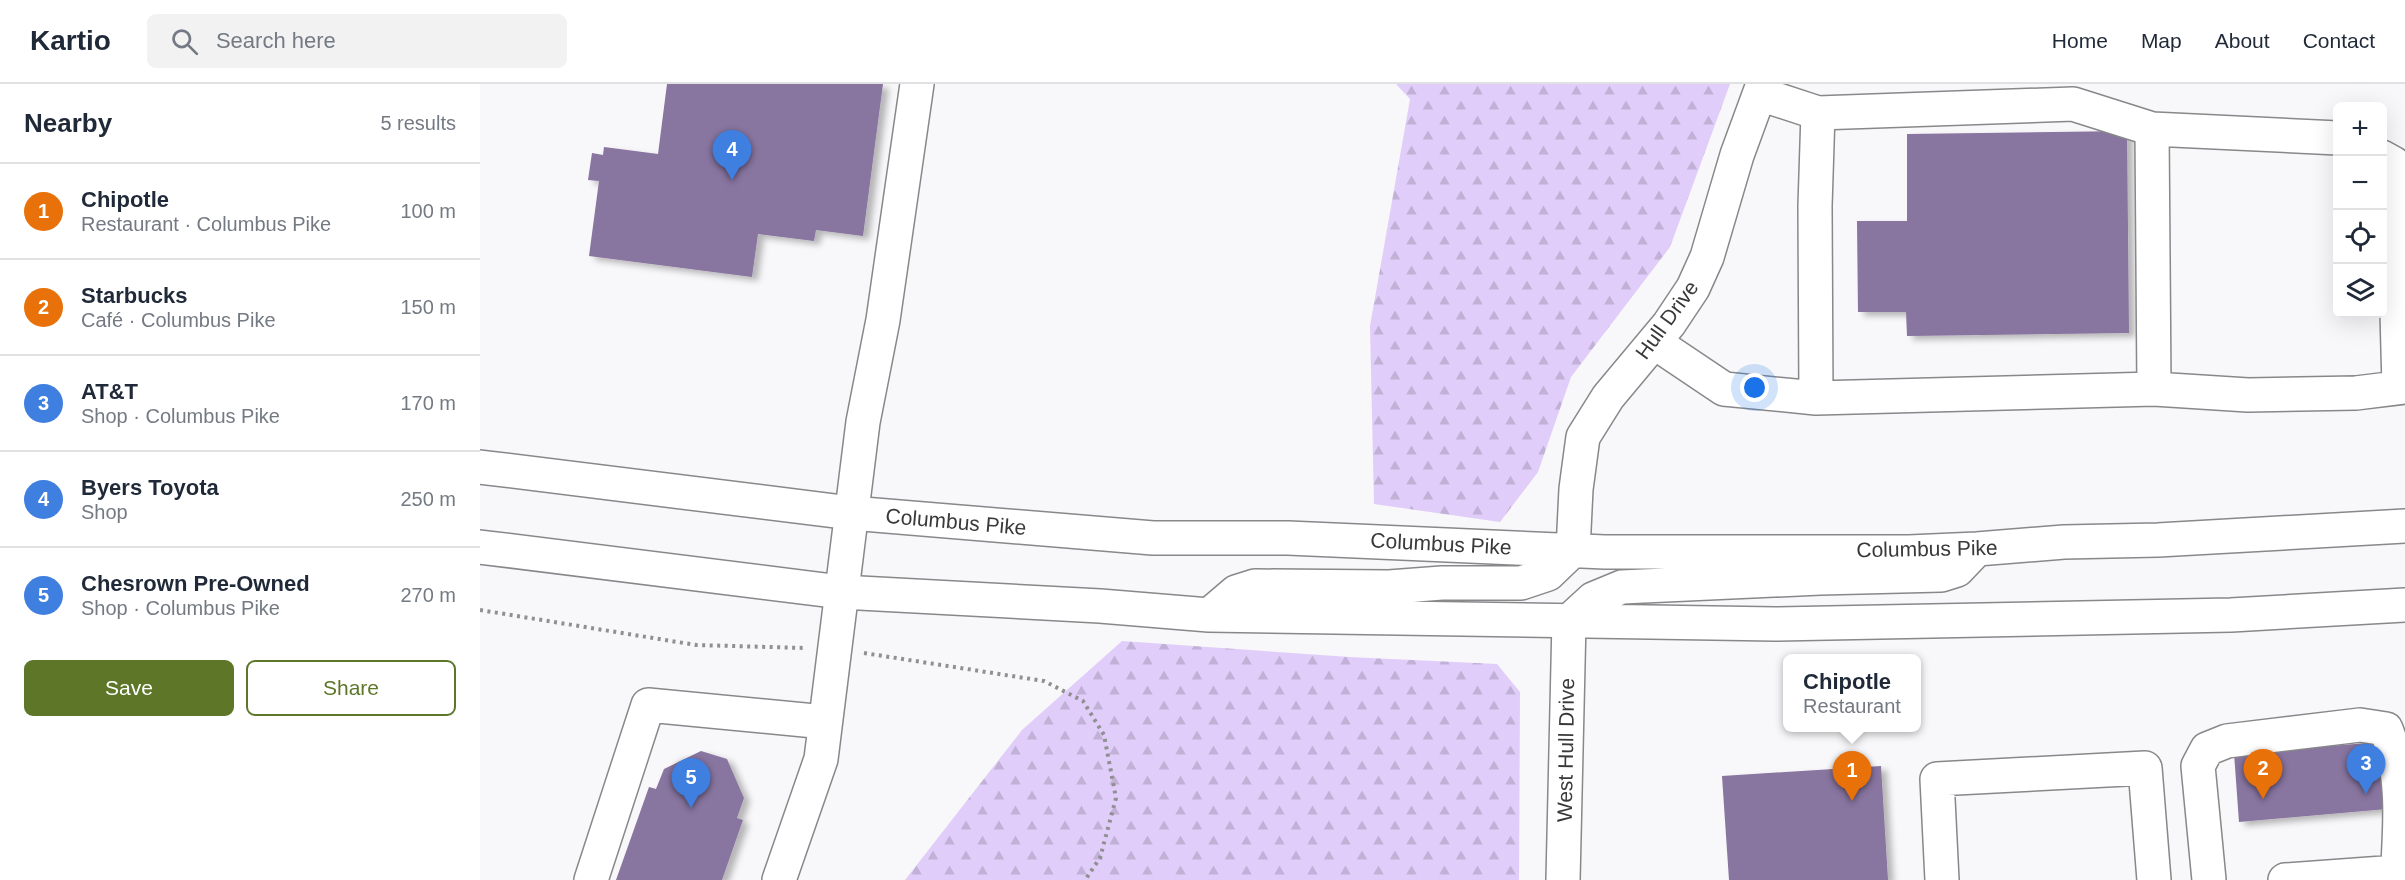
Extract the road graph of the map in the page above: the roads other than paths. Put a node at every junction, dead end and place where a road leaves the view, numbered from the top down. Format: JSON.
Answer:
{"nodes":[{"id":1,"x":917,"y":84,"type":"edge"},
{"id":2,"x":1762,"y":89,"type":"edge"},
{"id":3,"x":1818,"y":113,"type":"junction"},
{"id":4,"x":2152,"y":129,"type":"junction"},
{"id":5,"x":2333,"y":138,"type":"edge"},
{"id":6,"x":2387,"y":160,"type":"edge"},
{"id":7,"x":1654,"y":342,"type":"junction"},
{"id":8,"x":2402,"y":387,"type":"edge"},
{"id":9,"x":2154,"y":389,"type":"junction"},
{"id":10,"x":1816,"y":398,"type":"junction"},
{"id":11,"x":480,"y":467,"type":"edge"},
{"id":12,"x":851,"y":513,"type":"junction"},
{"id":13,"x":2405,"y":526,"type":"edge"},
{"id":14,"x":480,"y":547,"type":"edge"},
{"id":15,"x":1977,"y":549,"type":"junction"},
{"id":16,"x":1573,"y":550,"type":"junction"},
{"id":17,"x":841,"y":592,"type":"junction"},
{"id":18,"x":2405,"y":605,"type":"edge"},
{"id":19,"x":1209,"y":615,"type":"junction"},
{"id":20,"x":1569,"y":621,"type":"junction"},
{"id":21,"x":825,"y":723,"type":"junction"},
{"id":22,"x":2397,"y":876,"type":"edge"},
{"id":23,"x":591,"y":880,"type":"edge"},
{"id":24,"x":779,"y":880,"type":"edge"},
{"id":25,"x":1563,"y":880,"type":"edge"},
{"id":26,"x":1942,"y":880,"type":"edge"},
{"id":27,"x":2154,"y":880,"type":"edge"},
{"id":28,"x":2209,"y":880,"type":"edge"},
{"id":29,"x":2285,"y":880,"type":"edge"}],
"edges":[{"from":1,"to":12,"type":"main road"},
{"from":2,"to":3,"type":"main road"},
{"from":2,"to":7,"type":"main road","name":"Hull Drive"},
{"from":3,"to":4,"type":"main road"},
{"from":3,"to":10,"type":"main road"},
{"from":4,"to":5,"type":"main road"},
{"from":4,"to":9,"type":"main road"},
{"from":6,"to":8,"type":"main road"},
{"from":7,"to":10,"type":"main road"},
{"from":7,"to":16,"type":"main road","name":"Hull Drive"},
{"from":8,"to":9,"type":"main road"},
{"from":9,"to":10,"type":"main road"},
{"from":11,"to":12,"type":"main road","name":"Columbus Pike"},
{"from":12,"to":16,"type":"main road","name":"Columbus Pike"},
{"from":12,"to":17,"type":"main road"},
{"from":13,"to":15,"type":"main road","name":"Columbus Pike"},
{"from":14,"to":17,"type":"main road"},
{"from":15,"to":16,"type":"main road","name":"Columbus Pike"},
{"from":15,"to":20,"type":"main road"},
{"from":16,"to":19,"type":"main road"},
{"from":17,"to":19,"type":"main road"},
{"from":17,"to":21,"type":"main road"},
{"from":18,"to":20,"type":"main road"},
{"from":19,"to":20,"type":"main road"},
{"from":20,"to":25,"type":"main road","name":"West Hull Drive"},
{"from":21,"to":23,"type":"main road"},
{"from":21,"to":24,"type":"main road"},
{"from":22,"to":28,"type":"main road"},
{"from":22,"to":29,"type":"main road"},
{"from":26,"to":27,"type":"main road"}]}
